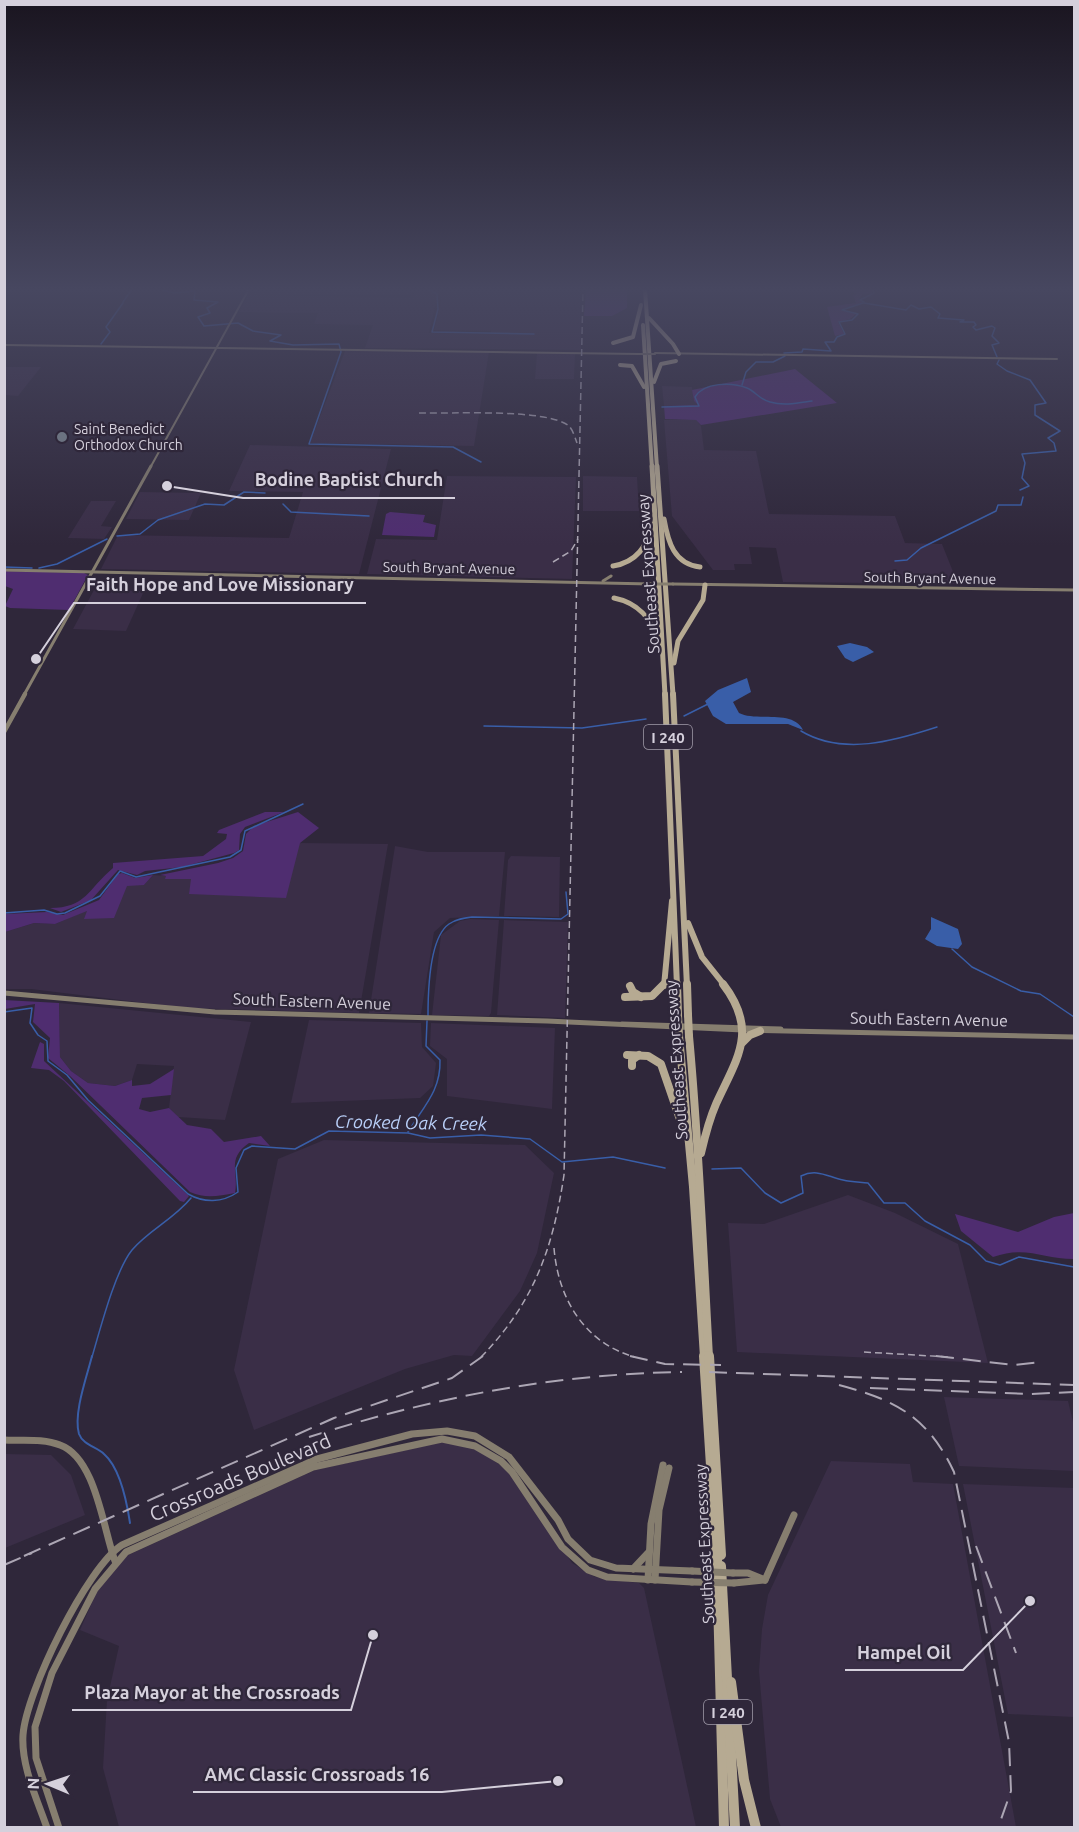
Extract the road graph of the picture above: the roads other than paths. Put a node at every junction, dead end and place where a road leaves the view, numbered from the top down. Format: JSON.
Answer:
{"nodes":[{"id":1,"x":202,"y":374,"type":"edge"},
{"id":2,"x":637,"y":374,"type":"edge"},
{"id":3,"x":645,"y":374,"type":"edge"},
{"id":4,"x":651,"y":374,"type":"edge"},
{"id":5,"x":657,"y":374,"type":"edge"},
{"id":6,"x":652,"y":391,"type":"junction"},
{"id":7,"x":647,"y":403,"type":"junction"},
{"id":8,"x":660,"y":505,"type":"junction"},
{"id":9,"x":654,"y":516,"type":"junction"},
{"id":10,"x":615,"y":563,"type":"dead end"},
{"id":11,"x":700,"y":567,"type":"dead end"},
{"id":12,"x":4,"y":570,"type":"edge"},
{"id":13,"x":93,"y":571,"type":"junction"},
{"id":14,"x":611,"y":576,"type":"dead end"},
{"id":15,"x":597,"y":583,"type":"junction"},
{"id":16,"x":713,"y":585,"type":"joint"},
{"id":17,"x":705,"y":588,"type":"junction"},
{"id":18,"x":1074,"y":591,"type":"edge"},
{"id":19,"x":615,"y":600,"type":"dead end"},
{"id":20,"x":664,"y":663,"type":"junction"},
{"id":21,"x":672,"y":674,"type":"junction"},
{"id":22,"x":4,"y":732,"type":"edge"},
{"id":23,"x":674,"y":887,"type":"junction"},
{"id":24,"x":684,"y":906,"type":"junction"},
{"id":25,"x":630,"y":986,"type":"dead end"},
{"id":26,"x":4,"y":993,"type":"edge"},
{"id":27,"x":625,"y":997,"type":"dead end"},
{"id":28,"x":644,"y":998,"type":"junction"},
{"id":29,"x":743,"y":1028,"type":"junction"},
{"id":30,"x":782,"y":1030,"type":"junction"},
{"id":31,"x":760,"y":1031,"type":"junction"},
{"id":32,"x":1074,"y":1037,"type":"edge"},
{"id":33,"x":742,"y":1043,"type":"junction"},
{"id":34,"x":627,"y":1054,"type":"dead end"},
{"id":35,"x":639,"y":1055,"type":"junction"},
{"id":36,"x":632,"y":1066,"type":"dead end"},
{"id":37,"x":688,"y":1146,"type":"junction"},
{"id":38,"x":700,"y":1157,"type":"junction"},
{"id":39,"x":4,"y":1440,"type":"edge"},
{"id":40,"x":794,"y":1515,"type":"dead end"},
{"id":41,"x":111,"y":1552,"type":"junction"},
{"id":42,"x":648,"y":1553,"type":"junction"},
{"id":43,"x":115,"y":1561,"type":"junction"},
{"id":44,"x":633,"y":1569,"type":"junction"},
{"id":45,"x":651,"y":1569,"type":"junction"},
{"id":46,"x":652,"y":1580,"type":"junction"},
{"id":47,"x":765,"y":1580,"type":"junction"},
{"id":48,"x":725,"y":1640,"type":"junction"},
{"id":49,"x":47,"y":1827,"type":"edge"},
{"id":50,"x":59,"y":1827,"type":"edge"},
{"id":51,"x":724,"y":1827,"type":"edge"},
{"id":52,"x":735,"y":1827,"type":"edge"},
{"id":53,"x":756,"y":1827,"type":"edge"}],
"edges":[{"from":1,"to":13,"type":"main road"},
{"from":2,"to":7,"type":"highway"},
{"from":3,"to":7,"type":"highway","name":"Southeast Expressway","number":"I 240"},
{"from":4,"to":6,"type":"highway","name":"Southeast Expressway","number":"I 240"},
{"from":5,"to":6,"type":"highway"},
{"from":6,"to":8,"type":"highway","name":"Southeast Expressway","number":"I 240"},
{"from":7,"to":9,"type":"highway","name":"Southeast Expressway","number":"I 240"},
{"from":8,"to":11,"type":"highway"},
{"from":8,"to":21,"type":"highway","name":"Southeast Expressway","number":"I 240"},
{"from":9,"to":10,"type":"highway"},
{"from":9,"to":20,"type":"highway","name":"Southeast Expressway","number":"I 240"},
{"from":12,"to":13,"type":"main road","name":"South Bryant Avenue"},
{"from":13,"to":15,"type":"main road","name":"South Bryant Avenue"},
{"from":13,"to":22,"type":"main road"},
{"from":14,"to":15,"type":"main road"},
{"from":15,"to":17,"type":"main road","name":"South Bryant Avenue","bridge":true},
{"from":16,"to":17,"type":"highway"},
{"from":16,"to":18,"type":"main road","name":"South Bryant Avenue"},
{"from":17,"to":21,"type":"highway"},
{"from":19,"to":20,"type":"highway"},
{"from":20,"to":23,"type":"highway","name":"Southeast Expressway","number":"I 240"},
{"from":21,"to":24,"type":"highway","name":"Southeast Expressway","number":"I 240"},
{"from":23,"to":28,"type":"highway"},
{"from":23,"to":37,"type":"highway","name":"Southeast Expressway","number":"I 240","bridge":true},
{"from":24,"to":29,"type":"highway"},
{"from":24,"to":38,"type":"highway","name":"Southeast Expressway","number":"I 240","bridge":true},
{"from":25,"to":28,"type":"highway"},
{"from":26,"to":29,"type":"main road","name":"South Eastern Avenue"},
{"from":27,"to":28,"type":"highway"},
{"from":29,"to":30,"type":"main road","name":"South Eastern Avenue"},
{"from":29,"to":31,"type":"main road","name":"South Eastern Avenue"},
{"from":29,"to":33,"type":"highway"},
{"from":30,"to":31,"type":"main road","name":"South Eastern Avenue"},
{"from":30,"to":32,"type":"main road","name":"South Eastern Avenue"},
{"from":31,"to":33,"type":"highway"},
{"from":33,"to":38,"type":"highway"},
{"from":34,"to":35,"type":"highway"},
{"from":35,"to":36,"type":"highway"},
{"from":35,"to":37,"type":"highway"},
{"from":37,"to":51,"type":"highway","name":"Southeast Expressway","number":"I 240"},
{"from":38,"to":48,"type":"highway","name":"Southeast Expressway","number":"I 240"},
{"from":39,"to":41,"type":"main road"},
{"from":40,"to":47,"type":"main road"},
{"from":41,"to":43,"type":"main road"},
{"from":41,"to":44,"type":"main road","name":"Crossroads Boulevard"},
{"from":41,"to":49,"type":"main road"},
{"from":42,"to":44,"type":"main road"},
{"from":42,"to":45,"type":"main road"},
{"from":42,"to":45,"type":"main road"},
{"from":43,"to":46,"type":"main road","name":"Crossroads Boulevard"},
{"from":43,"to":50,"type":"main road"},
{"from":44,"to":45,"type":"main road","name":"Crossroads Boulevard"},
{"from":45,"to":46,"type":"main road"},
{"from":45,"to":47,"type":"main road","name":"Crossroads Boulevard","bridge":true},
{"from":46,"to":47,"type":"main road","name":"Crossroads Boulevard","bridge":true},
{"from":48,"to":52,"type":"highway","name":"Southeast Expressway","number":"I 240"},
{"from":48,"to":53,"type":"highway"}]}
